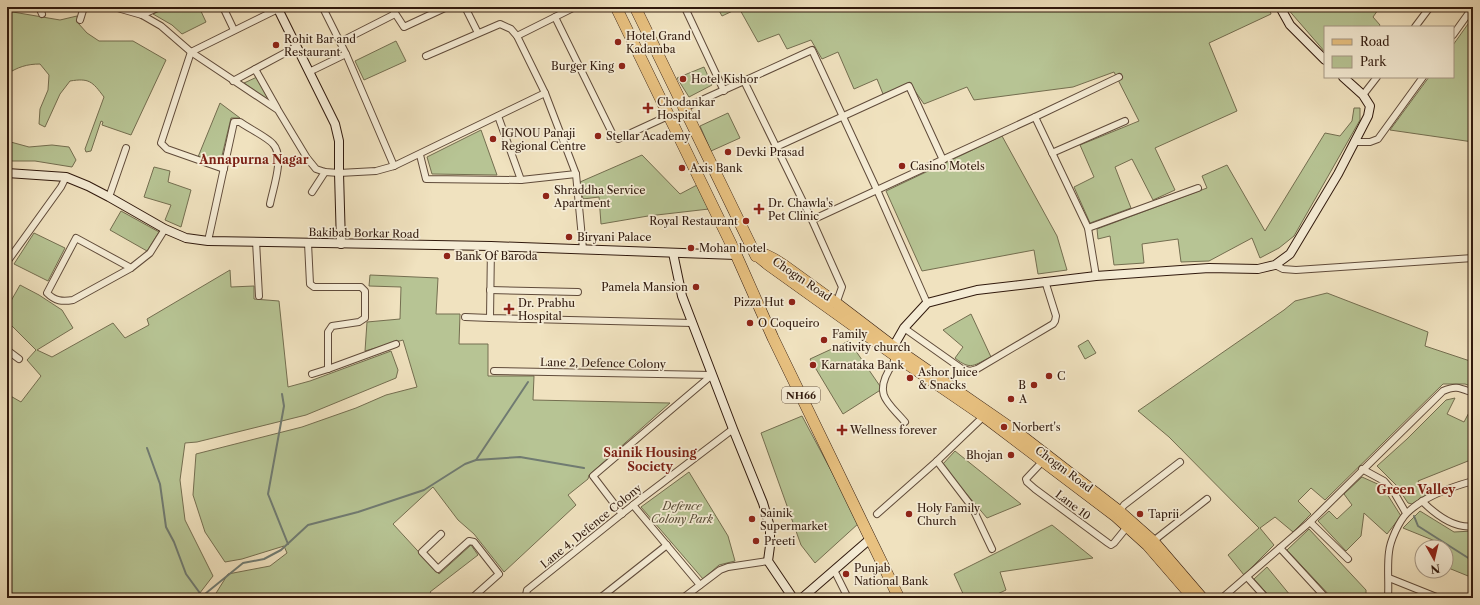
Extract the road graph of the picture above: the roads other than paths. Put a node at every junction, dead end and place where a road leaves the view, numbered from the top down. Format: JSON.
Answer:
{"nodes":[{"id":1,"x":39,"y":7,"type":"edge"},
{"id":2,"x":84,"y":7,"type":"edge"},
{"id":3,"x":114,"y":7,"type":"edge"},
{"id":4,"x":159,"y":7,"type":"edge"},
{"id":5,"x":223,"y":7,"type":"edge"},
{"id":6,"x":324,"y":7,"type":"edge"},
{"id":7,"x":391,"y":7,"type":"edge"},
{"id":8,"x":447,"y":7,"type":"edge"},
{"id":9,"x":465,"y":7,"type":"edge"},
{"id":10,"x":575,"y":7,"type":"edge"},
{"id":11,"x":616,"y":7,"type":"edge"},
{"id":12,"x":635,"y":7,"type":"edge"},
{"id":13,"x":1280,"y":7,"type":"edge"},
{"id":14,"x":1430,"y":7,"type":"edge"},
{"id":15,"x":1473,"y":7,"type":"edge"},
{"id":16,"x":278,"y":8,"type":"edge"},
{"id":17,"x":686,"y":10,"type":"dead end"},
{"id":18,"x":42,"y":14,"type":"dead end"},
{"id":19,"x":395,"y":14,"type":"junction"},
{"id":20,"x":142,"y":15,"type":"junction"},
{"id":21,"x":555,"y":17,"type":"junction"},
{"id":22,"x":80,"y":20,"type":"dead end"},
{"id":23,"x":1416,"y":26,"type":"edge"},
{"id":24,"x":234,"y":30,"type":"junction"},
{"id":25,"x":478,"y":33,"type":"junction"},
{"id":26,"x":1454,"y":34,"type":"edge"},
{"id":27,"x":517,"y":36,"type":"junction"},
{"id":28,"x":340,"y":42,"type":"junction"},
{"id":29,"x":296,"y":48,"type":"junction"},
{"id":30,"x":191,"y":52,"type":"junction"},
{"id":31,"x":346,"y":54,"type":"junction"},
{"id":32,"x":426,"y":56,"type":"dead end"},
{"id":33,"x":1324,"y":59,"type":"edge"},
{"id":34,"x":255,"y":70,"type":"junction"},
{"id":35,"x":308,"y":72,"type":"junction"},
{"id":36,"x":1119,"y":77,"type":"dead end"},
{"id":37,"x":1344,"y":78,"type":"edge"},
{"id":38,"x":1376,"y":78,"type":"edge"},
{"id":39,"x":1422,"y":78,"type":"edge"},
{"id":40,"x":233,"y":81,"type":"junction"},
{"id":41,"x":744,"y":81,"type":"junction"},
{"id":42,"x":724,"y":90,"type":"junction"},
{"id":43,"x":545,"y":93,"type":"junction"},
{"id":44,"x":1363,"y":95,"type":"junction"},
{"id":45,"x":684,"y":108,"type":"junction"},
{"id":46,"x":278,"y":110,"type":"junction"},
{"id":47,"x":498,"y":116,"type":"junction"},
{"id":48,"x":668,"y":116,"type":"junction"},
{"id":49,"x":843,"y":116,"type":"junction"},
{"id":50,"x":1035,"y":117,"type":"junction"},
{"id":51,"x":1125,"y":121,"type":"dead end"},
{"id":52,"x":1354,"y":142,"type":"junction"},
{"id":53,"x":776,"y":147,"type":"junction"},
{"id":54,"x":126,"y":148,"type":"dead end"},
{"id":55,"x":1052,"y":153,"type":"junction"},
{"id":56,"x":420,"y":155,"type":"junction"},
{"id":57,"x":943,"y":160,"type":"junction"},
{"id":58,"x":394,"y":166,"type":"junction"},
{"id":59,"x":224,"y":169,"type":"junction"},
{"id":60,"x":325,"y":172,"type":"junction"},
{"id":61,"x":7,"y":173,"type":"edge"},
{"id":62,"x":339,"y":173,"type":"junction"},
{"id":63,"x":576,"y":174,"type":"junction"},
{"id":64,"x":66,"y":177,"type":"junction"},
{"id":65,"x":521,"y":180,"type":"junction"},
{"id":66,"x":1198,"y":188,"type":"dead end"},
{"id":67,"x":877,"y":190,"type":"junction"},
{"id":68,"x":312,"y":192,"type":"dead end"},
{"id":69,"x":109,"y":197,"type":"junction"},
{"id":70,"x":270,"y":204,"type":"dead end"},
{"id":71,"x":812,"y":220,"type":"junction"},
{"id":72,"x":1088,"y":228,"type":"junction"},
{"id":73,"x":165,"y":229,"type":"junction"},
{"id":74,"x":208,"y":241,"type":"junction"},
{"id":75,"x":256,"y":241,"type":"junction"},
{"id":76,"x":308,"y":243,"type":"junction"},
{"id":77,"x":341,"y":244,"type":"junction"},
{"id":78,"x":491,"y":246,"type":"junction"},
{"id":79,"x":583,"y":250,"type":"junction"},
{"id":80,"x":673,"y":253,"type":"junction"},
{"id":81,"x":736,"y":255,"type":"junction"},
{"id":82,"x":1473,"y":258,"type":"edge"},
{"id":83,"x":7,"y":262,"type":"edge"},
{"id":84,"x":1275,"y":265,"type":"junction"},
{"id":85,"x":131,"y":268,"type":"junction"},
{"id":86,"x":1096,"y":276,"type":"junction"},
{"id":87,"x":1045,"y":281,"type":"junction"},
{"id":88,"x":490,"y":290,"type":"junction"},
{"id":89,"x":578,"y":292,"type":"dead end"},
{"id":90,"x":259,"y":296,"type":"dead end"},
{"id":91,"x":927,"y":303,"type":"junction"},
{"id":92,"x":834,"y":307,"type":"junction"},
{"id":93,"x":465,"y":317,"type":"dead end"},
{"id":94,"x":490,"y":318,"type":"junction"},
{"id":95,"x":692,"y":323,"type":"junction"},
{"id":96,"x":904,"y":328,"type":"junction"},
{"id":97,"x":396,"y":344,"type":"dead end"},
{"id":98,"x":7,"y":350,"type":"edge"},
{"id":99,"x":895,"y":352,"type":"junction"},
{"id":100,"x":19,"y":359,"type":"dead end"},
{"id":101,"x":328,"y":369,"type":"junction"},
{"id":102,"x":494,"y":371,"type":"dead end"},
{"id":103,"x":312,"y":374,"type":"dead end"},
{"id":104,"x":712,"y":375,"type":"junction"},
{"id":105,"x":1473,"y":393,"type":"edge"},
{"id":106,"x":982,"y":417,"type":"junction"},
{"id":107,"x":905,"y":422,"type":"dead end"},
{"id":108,"x":733,"y":429,"type":"junction"},
{"id":109,"x":937,"y":461,"type":"junction"},
{"id":110,"x":1042,"y":462,"type":"junction"},
{"id":111,"x":1180,"y":462,"type":"dead end"},
{"id":112,"x":1362,"y":469,"type":"junction"},
{"id":113,"x":1473,"y":481,"type":"edge"},
{"id":114,"x":1207,"y":499,"type":"dead end"},
{"id":115,"x":1422,"y":501,"type":"junction"},
{"id":116,"x":633,"y":505,"type":"junction"},
{"id":117,"x":622,"y":514,"type":"junction"},
{"id":118,"x":877,"y":514,"type":"dead end"},
{"id":119,"x":1117,"y":514,"type":"junction"},
{"id":120,"x":1406,"y":514,"type":"junction"},
{"id":121,"x":1310,"y":522,"type":"junction"},
{"id":122,"x":1473,"y":526,"type":"edge"},
{"id":123,"x":1127,"y":527,"type":"junction"},
{"id":124,"x":441,"y":534,"type":"dead end"},
{"id":125,"x":870,"y":539,"type":"junction"},
{"id":126,"x":1150,"y":544,"type":"junction"},
{"id":127,"x":667,"y":546,"type":"junction"},
{"id":128,"x":1280,"y":548,"type":"junction"},
{"id":129,"x":992,"y":549,"type":"dead end"},
{"id":130,"x":1348,"y":559,"type":"dead end"},
{"id":131,"x":768,"y":562,"type":"junction"},
{"id":132,"x":834,"y":570,"type":"junction"},
{"id":133,"x":1247,"y":577,"type":"junction"},
{"id":134,"x":1389,"y":578,"type":"junction"},
{"id":135,"x":700,"y":585,"type":"junction"},
{"id":136,"x":472,"y":598,"type":"edge"},
{"id":137,"x":529,"y":598,"type":"edge"},
{"id":138,"x":600,"y":598,"type":"edge"},
{"id":139,"x":683,"y":598,"type":"edge"},
{"id":140,"x":793,"y":598,"type":"edge"},
{"id":141,"x":802,"y":598,"type":"edge"},
{"id":142,"x":848,"y":598,"type":"edge"},
{"id":143,"x":898,"y":598,"type":"edge"},
{"id":144,"x":1192,"y":598,"type":"edge"},
{"id":145,"x":1202,"y":598,"type":"edge"},
{"id":146,"x":1222,"y":598,"type":"edge"},
{"id":147,"x":1266,"y":598,"type":"edge"},
{"id":148,"x":1326,"y":598,"type":"edge"},
{"id":149,"x":1388,"y":598,"type":"edge"},
{"id":150,"x":1438,"y":598,"type":"edge"}],
"edges":[{"from":1,"to":18,"type":"street"},
{"from":2,"to":22,"type":"street"},
{"from":3,"to":20,"type":"street"},
{"from":4,"to":20,"type":"street"},
{"from":5,"to":24,"type":"street"},
{"from":6,"to":28,"type":"street"},
{"from":7,"to":19,"type":"street"},
{"from":8,"to":19,"type":"street"},
{"from":9,"to":25,"type":"street"},
{"from":10,"to":21,"type":"street"},
{"from":11,"to":48,"type":"highway","number":"NH66"},
{"from":12,"to":45,"type":"highway"},
{"from":13,"to":33,"type":"street"},
{"from":14,"to":23,"type":"street"},
{"from":15,"to":26,"type":"street"},
{"from":16,"to":24,"type":"street"},
{"from":16,"to":29,"type":"street"},
{"from":17,"to":42,"type":"street"},
{"from":19,"to":28,"type":"street"},
{"from":20,"to":30,"type":"street"},
{"from":21,"to":27,"type":"street"},
{"from":21,"to":48,"type":"street"},
{"from":24,"to":30,"type":"street"},
{"from":25,"to":27,"type":"street"},
{"from":25,"to":32,"type":"street"},
{"from":27,"to":43,"type":"street"},
{"from":28,"to":31,"type":"street"},
{"from":29,"to":34,"type":"street"},
{"from":29,"to":35,"type":"street"},
{"from":30,"to":40,"type":"street"},
{"from":30,"to":59,"type":"street"},
{"from":31,"to":35,"type":"street"},
{"from":31,"to":58,"type":"street"},
{"from":34,"to":40,"type":"street"},
{"from":34,"to":46,"type":"street"},
{"from":35,"to":62,"type":"street"},
{"from":36,"to":50,"type":"street"},
{"from":37,"to":44,"type":"street"},
{"from":38,"to":44,"type":"street"},
{"from":39,"to":52,"type":"street"},
{"from":40,"to":46,"type":"street"},
{"from":41,"to":42,"type":"street"},
{"from":41,"to":49,"type":"street"},
{"from":41,"to":53,"type":"street"},
{"from":42,"to":45,"type":"street"},
{"from":43,"to":47,"type":"street"},
{"from":43,"to":63,"type":"street"},
{"from":44,"to":52,"type":"street"},
{"from":45,"to":92,"type":"highway","name":"Chogm Road"},
{"from":46,"to":60,"type":"street"},
{"from":47,"to":56,"type":"street"},
{"from":47,"to":65,"type":"street"},
{"from":48,"to":81,"type":"highway","number":"NH66"},
{"from":49,"to":53,"type":"street"},
{"from":49,"to":57,"type":"street"},
{"from":49,"to":67,"type":"street"},
{"from":50,"to":55,"type":"street"},
{"from":50,"to":57,"type":"street"},
{"from":51,"to":55,"type":"street"},
{"from":52,"to":84,"type":"street"},
{"from":53,"to":71,"type":"street"},
{"from":54,"to":69,"type":"street"},
{"from":55,"to":72,"type":"street"},
{"from":56,"to":58,"type":"street"},
{"from":56,"to":65,"type":"street"},
{"from":57,"to":67,"type":"street"},
{"from":58,"to":62,"type":"street"},
{"from":59,"to":70,"type":"street"},
{"from":59,"to":74,"type":"street"},
{"from":60,"to":62,"type":"street"},
{"from":60,"to":68,"type":"street"},
{"from":61,"to":64,"type":"street","name":"Bakibab Borkar Road"},
{"from":62,"to":77,"type":"street"},
{"from":63,"to":65,"type":"street"},
{"from":63,"to":79,"type":"street"},
{"from":64,"to":69,"type":"street","name":"Bakibab Borkar Road"},
{"from":64,"to":83,"type":"street"},
{"from":66,"to":72,"type":"street"},
{"from":67,"to":71,"type":"street"},
{"from":67,"to":91,"type":"street"},
{"from":69,"to":73,"type":"street","name":"Bakibab Borkar Road"},
{"from":71,"to":92,"type":"street"},
{"from":72,"to":86,"type":"street"},
{"from":73,"to":74,"type":"street","name":"Bakibab Borkar Road"},
{"from":73,"to":85,"type":"street"},
{"from":74,"to":75,"type":"street","name":"Bakibab Borkar Road"},
{"from":75,"to":76,"type":"street","name":"Bakibab Borkar Road"},
{"from":75,"to":90,"type":"street"},
{"from":76,"to":77,"type":"street","name":"Bakibab Borkar Road"},
{"from":76,"to":101,"type":"street"},
{"from":77,"to":78,"type":"street","name":"Bakibab Borkar Road"},
{"from":78,"to":79,"type":"street","name":"Bakibab Borkar Road"},
{"from":78,"to":88,"type":"street"},
{"from":79,"to":80,"type":"street","name":"Bakibab Borkar Road"},
{"from":80,"to":81,"type":"street","name":"Bakibab Borkar Road"},
{"from":80,"to":95,"type":"street"},
{"from":81,"to":125,"type":"highway","number":"NH66"},
{"from":82,"to":84,"type":"street"},
{"from":84,"to":86,"type":"street"},
{"from":85,"to":85,"type":"street"},
{"from":86,"to":87,"type":"street"},
{"from":87,"to":91,"type":"street"},
{"from":87,"to":96,"type":"street"},
{"from":88,"to":89,"type":"street"},
{"from":88,"to":94,"type":"street"},
{"from":91,"to":96,"type":"street"},
{"from":92,"to":99,"type":"highway","name":"Chogm Road"},
{"from":93,"to":94,"type":"street"},
{"from":94,"to":95,"type":"street"},
{"from":95,"to":104,"type":"street"},
{"from":96,"to":99,"type":"street"},
{"from":97,"to":101,"type":"street"},
{"from":98,"to":100,"type":"street"},
{"from":99,"to":106,"type":"main road","name":"Chogm Road"},
{"from":99,"to":107,"type":"street"},
{"from":99,"to":119,"type":"highway","name":"Chogm Road"},
{"from":101,"to":103,"type":"street"},
{"from":102,"to":104,"type":"street","name":"Lane 2, Defence Colony"},
{"from":104,"to":108,"type":"street"},
{"from":104,"to":117,"type":"street"},
{"from":105,"to":112,"type":"street"},
{"from":106,"to":109,"type":"street"},
{"from":106,"to":110,"type":"main road","name":"Chogm Road"},
{"from":108,"to":116,"type":"street","name":"Lane 4, Defence Colony"},
{"from":108,"to":131,"type":"street"},
{"from":109,"to":118,"type":"street"},
{"from":109,"to":129,"type":"street"},
{"from":110,"to":119,"type":"main road","name":"Chogm Road"},
{"from":110,"to":123,"type":"street","name":"Lane 10"},
{"from":111,"to":119,"type":"street"},
{"from":112,"to":120,"type":"street"},
{"from":112,"to":121,"type":"street"},
{"from":113,"to":115,"type":"street"},
{"from":114,"to":126,"type":"street"},
{"from":115,"to":120,"type":"street"},
{"from":115,"to":122,"type":"street"},
{"from":116,"to":117,"type":"street","name":"Lane 4, Defence Colony"},
{"from":116,"to":127,"type":"street"},
{"from":117,"to":137,"type":"street","name":"Lane 4, Defence Colony"},
{"from":119,"to":123,"type":"main road","name":"Chogm Road"},
{"from":119,"to":126,"type":"highway","name":"Chogm Road"},
{"from":120,"to":134,"type":"street"},
{"from":121,"to":128,"type":"street"},
{"from":121,"to":130,"type":"street"},
{"from":123,"to":126,"type":"main road","name":"Chogm Road"},
{"from":124,"to":136,"type":"street"},
{"from":125,"to":132,"type":"street"},
{"from":125,"to":143,"type":"highway","number":"NH66"},
{"from":126,"to":144,"type":"main road","name":"Chogm Road"},
{"from":126,"to":145,"type":"highway","name":"Chogm Road"},
{"from":127,"to":135,"type":"street"},
{"from":127,"to":138,"type":"street"},
{"from":128,"to":133,"type":"street"},
{"from":128,"to":148,"type":"street"},
{"from":131,"to":135,"type":"street"},
{"from":131,"to":140,"type":"street"},
{"from":132,"to":141,"type":"street"},
{"from":132,"to":142,"type":"street"},
{"from":133,"to":146,"type":"street"},
{"from":133,"to":147,"type":"street"},
{"from":134,"to":149,"type":"street"},
{"from":134,"to":150,"type":"street"},
{"from":135,"to":139,"type":"street"}]}
